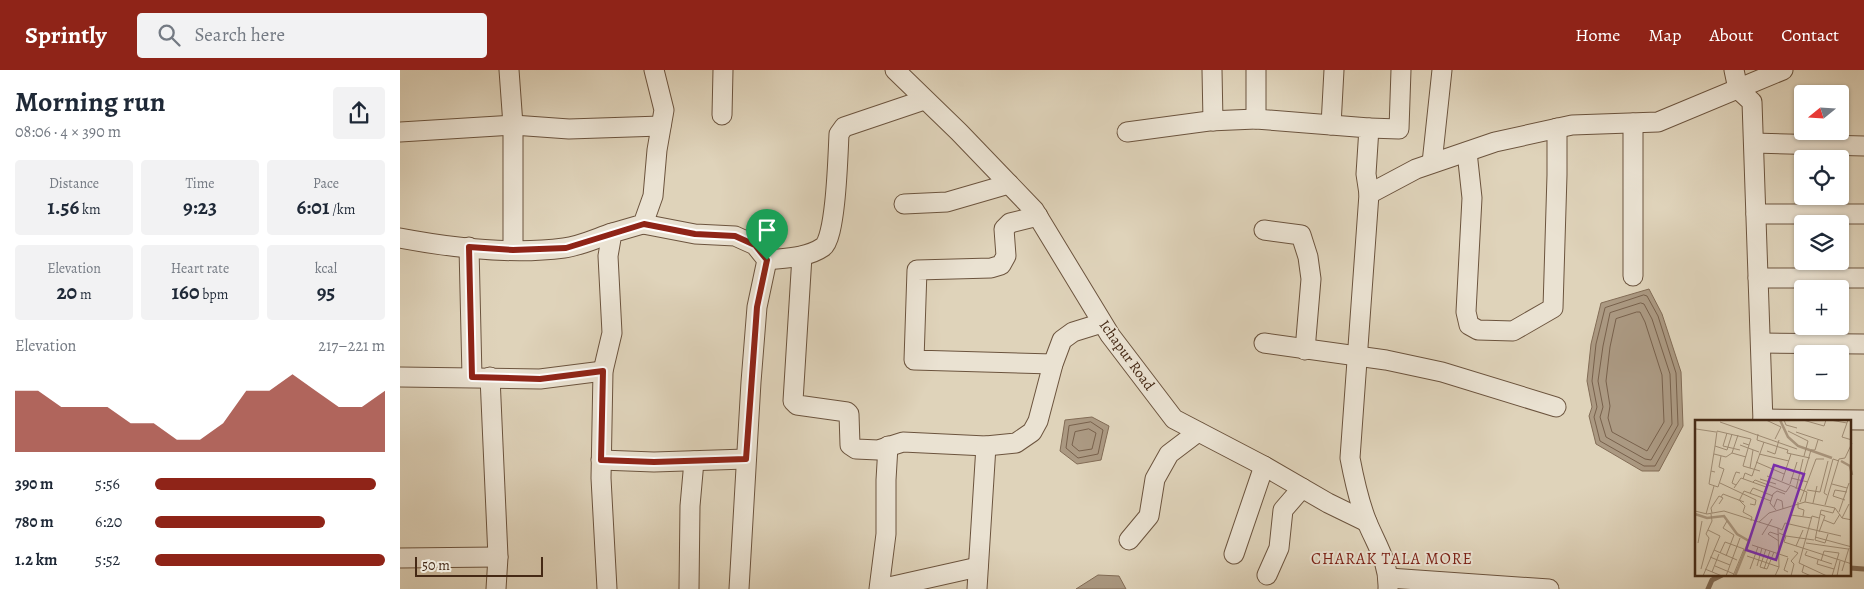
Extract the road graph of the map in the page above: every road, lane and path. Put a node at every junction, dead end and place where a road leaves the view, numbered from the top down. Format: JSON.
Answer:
{"nodes":[{"id":1,"x":509,"y":70,"type":"edge"},
{"id":2,"x":654,"y":70,"type":"edge"},
{"id":3,"x":723,"y":70,"type":"edge"},
{"id":4,"x":895,"y":70,"type":"edge"},
{"id":5,"x":1212,"y":70,"type":"edge"},
{"id":6,"x":1256,"y":70,"type":"edge"},
{"id":7,"x":1334,"y":70,"type":"edge"},
{"id":8,"x":1401,"y":70,"type":"edge"},
{"id":9,"x":1442,"y":70,"type":"edge"},
{"id":10,"x":1734,"y":70,"type":"edge"},
{"id":11,"x":1782,"y":70,"type":"edge"},
{"id":12,"x":1738,"y":89,"type":"junction"},
{"id":13,"x":924,"y":100,"type":"junction"},
{"id":14,"x":722,"y":116,"type":"dead end"},
{"id":15,"x":1256,"y":119,"type":"junction"},
{"id":16,"x":1213,"y":121,"type":"junction"},
{"id":17,"x":1633,"y":123,"type":"junction"},
{"id":18,"x":512,"y":125,"type":"junction"},
{"id":19,"x":1331,"y":125,"type":"junction"},
{"id":20,"x":662,"y":126,"type":"junction"},
{"id":21,"x":1369,"y":128,"type":"junction"},
{"id":22,"x":1557,"y":128,"type":"junction"},
{"id":23,"x":400,"y":132,"type":"edge"},
{"id":24,"x":1127,"y":132,"type":"dead end"},
{"id":25,"x":1754,"y":143,"type":"junction"},
{"id":26,"x":1864,"y":146,"type":"edge"},
{"id":27,"x":1467,"y":152,"type":"junction"},
{"id":28,"x":1432,"y":163,"type":"junction"},
{"id":29,"x":1009,"y":184,"type":"junction"},
{"id":30,"x":1369,"y":194,"type":"junction"},
{"id":31,"x":904,"y":204,"type":"dead end"},
{"id":32,"x":1756,"y":214,"type":"junction"},
{"id":33,"x":1864,"y":214,"type":"edge"},
{"id":34,"x":1038,"y":216,"type":"junction"},
{"id":35,"x":644,"y":224,"type":"junction"},
{"id":36,"x":1264,"y":230,"type":"dead end"},
{"id":37,"x":612,"y":233,"type":"junction"},
{"id":38,"x":400,"y":238,"type":"edge"},
{"id":39,"x":469,"y":247,"type":"junction"},
{"id":40,"x":513,"y":250,"type":"junction"},
{"id":41,"x":802,"y":256,"type":"junction"},
{"id":42,"x":767,"y":260,"type":"junction"},
{"id":43,"x":1633,"y":276,"type":"dead end"},
{"id":44,"x":1758,"y":278,"type":"junction"},
{"id":45,"x":1864,"y":278,"type":"edge"},
{"id":46,"x":1102,"y":323,"type":"junction"},
{"id":47,"x":1264,"y":343,"type":"dead end"},
{"id":48,"x":1761,"y":343,"type":"junction"},
{"id":49,"x":1864,"y":344,"type":"edge"},
{"id":50,"x":1305,"y":350,"type":"junction"},
{"id":51,"x":1358,"y":358,"type":"junction"},
{"id":52,"x":1053,"y":364,"type":"junction"},
{"id":53,"x":603,"y":371,"type":"junction"},
{"id":54,"x":400,"y":377,"type":"edge"},
{"id":55,"x":481,"y":377,"type":"junction"},
{"id":56,"x":1556,"y":407,"type":"dead end"},
{"id":57,"x":1763,"y":420,"type":"edge"},
{"id":58,"x":1864,"y":420,"type":"edge"},
{"id":59,"x":1198,"y":432,"type":"junction"},
{"id":60,"x":888,"y":446,"type":"junction"},
{"id":61,"x":986,"y":446,"type":"junction"},
{"id":62,"x":746,"y":459,"type":"junction"},
{"id":63,"x":601,"y":460,"type":"junction"},
{"id":64,"x":694,"y":461,"type":"junction"},
{"id":65,"x":1264,"y":466,"type":"junction"},
{"id":66,"x":1302,"y":488,"type":"junction"},
{"id":67,"x":1367,"y":522,"type":"junction"},
{"id":68,"x":1129,"y":540,"type":"dead end"},
{"id":69,"x":1234,"y":554,"type":"dead end"},
{"id":70,"x":498,"y":557,"type":"junction"},
{"id":71,"x":400,"y":558,"type":"edge"},
{"id":72,"x":978,"y":567,"type":"junction"},
{"id":73,"x":1267,"y":575,"type":"dead end"},
{"id":74,"x":1388,"y":584,"type":"edge"},
{"id":75,"x":496,"y":589,"type":"edge"},
{"id":76,"x":607,"y":589,"type":"edge"},
{"id":77,"x":689,"y":589,"type":"edge"},
{"id":78,"x":739,"y":589,"type":"edge"},
{"id":79,"x":880,"y":589,"type":"edge"},
{"id":80,"x":977,"y":589,"type":"edge"},
{"id":81,"x":1549,"y":589,"type":"edge"}],
"edges":[{"from":1,"to":18,"type":"street"},
{"from":2,"to":20,"type":"street"},
{"from":3,"to":14,"type":"street"},
{"from":4,"to":13,"type":"street","name":"Ichapur Road"},
{"from":5,"to":16,"type":"street"},
{"from":6,"to":15,"type":"street"},
{"from":7,"to":19,"type":"street"},
{"from":8,"to":21,"type":"street"},
{"from":9,"to":28,"type":"street"},
{"from":10,"to":12,"type":"street"},
{"from":11,"to":12,"type":"street"},
{"from":12,"to":17,"type":"street"},
{"from":12,"to":25,"type":"street"},
{"from":13,"to":29,"type":"street","name":"Ichapur Road"},
{"from":13,"to":41,"type":"street"},
{"from":15,"to":16,"type":"street"},
{"from":15,"to":19,"type":"street"},
{"from":16,"to":24,"type":"street"},
{"from":17,"to":22,"type":"street"},
{"from":17,"to":43,"type":"street"},
{"from":18,"to":20,"type":"street"},
{"from":18,"to":23,"type":"street"},
{"from":18,"to":40,"type":"street"},
{"from":19,"to":21,"type":"street"},
{"from":20,"to":35,"type":"street"},
{"from":21,"to":30,"type":"street"},
{"from":22,"to":27,"type":"street"},
{"from":22,"to":27,"type":"street"},
{"from":25,"to":26,"type":"street"},
{"from":25,"to":32,"type":"street"},
{"from":27,"to":28,"type":"street"},
{"from":28,"to":30,"type":"street"},
{"from":29,"to":31,"type":"street"},
{"from":29,"to":34,"type":"street","name":"Ichapur Road"},
{"from":30,"to":51,"type":"street"},
{"from":32,"to":33,"type":"street"},
{"from":32,"to":44,"type":"street"},
{"from":34,"to":46,"type":"street","name":"Ichapur Road"},
{"from":34,"to":52,"type":"street"},
{"from":35,"to":37,"type":"street"},
{"from":35,"to":42,"type":"street"},
{"from":36,"to":50,"type":"street"},
{"from":37,"to":40,"type":"street"},
{"from":37,"to":53,"type":"street"},
{"from":38,"to":39,"type":"street"},
{"from":39,"to":40,"type":"street"},
{"from":39,"to":55,"type":"street"},
{"from":41,"to":42,"type":"street"},
{"from":41,"to":60,"type":"street"},
{"from":42,"to":62,"type":"street"},
{"from":44,"to":45,"type":"street"},
{"from":44,"to":48,"type":"street"},
{"from":46,"to":52,"type":"street"},
{"from":46,"to":59,"type":"street","name":"Ichapur Road"},
{"from":47,"to":50,"type":"street"},
{"from":48,"to":49,"type":"street"},
{"from":48,"to":57,"type":"street"},
{"from":50,"to":51,"type":"street"},
{"from":51,"to":56,"type":"street"},
{"from":51,"to":67,"type":"street"},
{"from":52,"to":61,"type":"street"},
{"from":53,"to":55,"type":"street"},
{"from":53,"to":63,"type":"street"},
{"from":54,"to":55,"type":"street"},
{"from":55,"to":70,"type":"street"},
{"from":57,"to":58,"type":"street"},
{"from":59,"to":65,"type":"street","name":"Ichapur Road"},
{"from":59,"to":68,"type":"street"},
{"from":60,"to":61,"type":"street"},
{"from":60,"to":79,"type":"street"},
{"from":61,"to":72,"type":"street"},
{"from":62,"to":64,"type":"street"},
{"from":62,"to":78,"type":"street"},
{"from":63,"to":64,"type":"street"},
{"from":63,"to":76,"type":"street"},
{"from":64,"to":77,"type":"street"},
{"from":65,"to":66,"type":"street","name":"Ichapur Road"},
{"from":65,"to":69,"type":"street"},
{"from":66,"to":67,"type":"street","name":"Ichapur Road"},
{"from":66,"to":73,"type":"street"},
{"from":67,"to":74,"type":"street"},
{"from":70,"to":71,"type":"street"},
{"from":70,"to":75,"type":"street"},
{"from":72,"to":79,"type":"street"},
{"from":72,"to":80,"type":"street"},
{"from":74,"to":81,"type":"street"}]}
